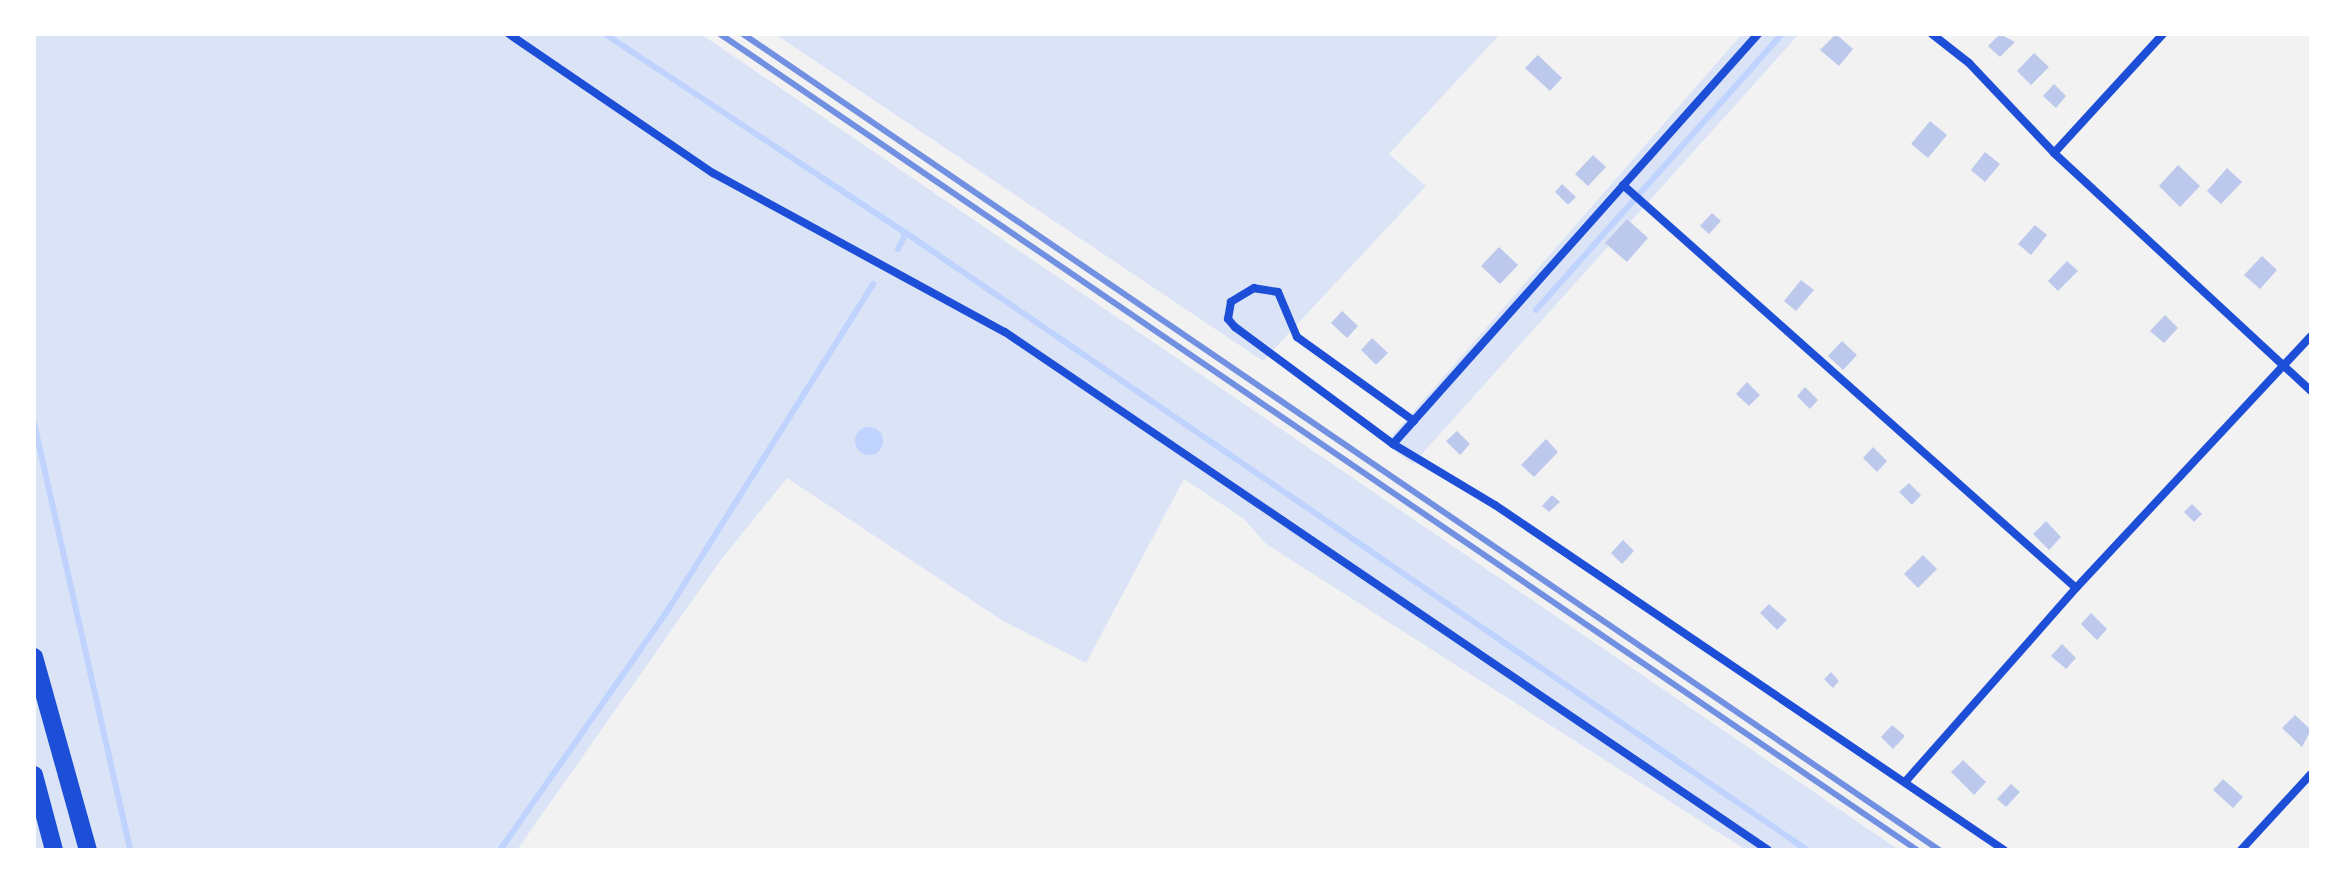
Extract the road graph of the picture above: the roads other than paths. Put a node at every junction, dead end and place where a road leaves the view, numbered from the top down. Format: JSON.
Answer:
{"nodes":[{"id":1,"x":509,"y":34,"type":"edge"},
{"id":2,"x":1758,"y":34,"type":"edge"},
{"id":3,"x":1932,"y":34,"type":"edge"},
{"id":4,"x":2163,"y":34,"type":"edge"},
{"id":5,"x":2054,"y":153,"type":"junction"},
{"id":6,"x":1623,"y":185,"type":"junction"},
{"id":7,"x":2311,"y":336,"type":"edge"},
{"id":8,"x":2283,"y":367,"type":"junction"},
{"id":9,"x":2311,"y":391,"type":"edge"},
{"id":10,"x":1414,"y":421,"type":"junction"},
{"id":11,"x":1393,"y":444,"type":"junction"},
{"id":12,"x":2076,"y":588,"type":"junction"},
{"id":13,"x":34,"y":657,"type":"edge"},
{"id":14,"x":2311,"y":774,"type":"edge"},
{"id":15,"x":34,"y":775,"type":"edge"},
{"id":16,"x":1905,"y":782,"type":"junction"},
{"id":17,"x":54,"y":850,"type":"edge"},
{"id":18,"x":88,"y":850,"type":"edge"},
{"id":19,"x":1768,"y":850,"type":"edge"},
{"id":20,"x":2004,"y":850,"type":"edge"},
{"id":21,"x":2241,"y":850,"type":"edge"}],
"edges":[{"from":1,"to":19,"type":"street"},
{"from":2,"to":6,"type":"street"},
{"from":3,"to":5,"type":"street"},
{"from":4,"to":5,"type":"street"},
{"from":5,"to":8,"type":"street"},
{"from":6,"to":10,"type":"street"},
{"from":6,"to":12,"type":"street"},
{"from":7,"to":8,"type":"street"},
{"from":8,"to":9,"type":"street"},
{"from":8,"to":12,"type":"street"},
{"from":10,"to":11,"type":"street"},
{"from":10,"to":11,"type":"street"},
{"from":11,"to":16,"type":"street"},
{"from":12,"to":16,"type":"street"},
{"from":13,"to":18,"type":"highway"},
{"from":14,"to":21,"type":"street"},
{"from":15,"to":17,"type":"highway"},
{"from":16,"to":20,"type":"street"}]}
